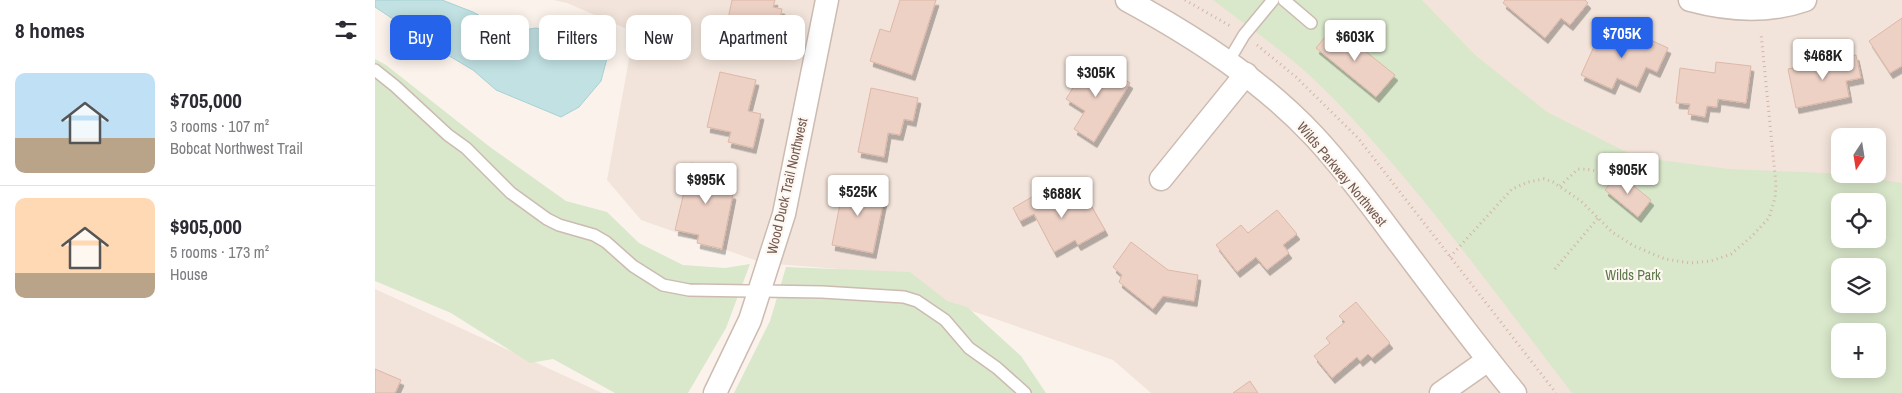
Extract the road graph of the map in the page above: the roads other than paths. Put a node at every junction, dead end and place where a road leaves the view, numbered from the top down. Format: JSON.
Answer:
{"nodes":[{"id":1,"x":827,"y":0,"type":"edge"},
{"id":2,"x":1127,"y":0,"type":"edge"},
{"id":3,"x":1273,"y":0,"type":"edge"},
{"id":4,"x":1284,"y":0,"type":"edge"},
{"id":5,"x":1689,"y":0,"type":"edge"},
{"id":6,"x":1805,"y":0,"type":"edge"},
{"id":7,"x":1311,"y":23,"type":"dead end"},
{"id":8,"x":1237,"y":68,"type":"junction"},
{"id":9,"x":375,"y":70,"type":"edge"},
{"id":10,"x":1161,"y":179,"type":"dead end"},
{"id":11,"x":761,"y":291,"type":"junction"},
{"id":12,"x":1488,"y":360,"type":"junction"},
{"id":13,"x":715,"y":393,"type":"edge"},
{"id":14,"x":1025,"y":393,"type":"edge"},
{"id":15,"x":1441,"y":393,"type":"edge"},
{"id":16,"x":1515,"y":393,"type":"edge"}],
"edges":[{"from":1,"to":11,"type":"street","name":"Wood Duck Trail Northwest"},
{"from":2,"to":8,"type":"street","name":"Wilds Parkway Northwest"},
{"from":3,"to":8,"type":"lane"},
{"from":4,"to":7,"type":"lane"},
{"from":5,"to":6,"type":"street"},
{"from":8,"to":10,"type":"street"},
{"from":8,"to":12,"type":"street","name":"Wilds Parkway Northwest"},
{"from":9,"to":11,"type":"lane"},
{"from":11,"to":13,"type":"street","name":"Wood Duck Trail Northwest"},
{"from":11,"to":14,"type":"lane"},
{"from":12,"to":15,"type":"street"},
{"from":12,"to":16,"type":"street","name":"Wilds Parkway Northwest"}]}
